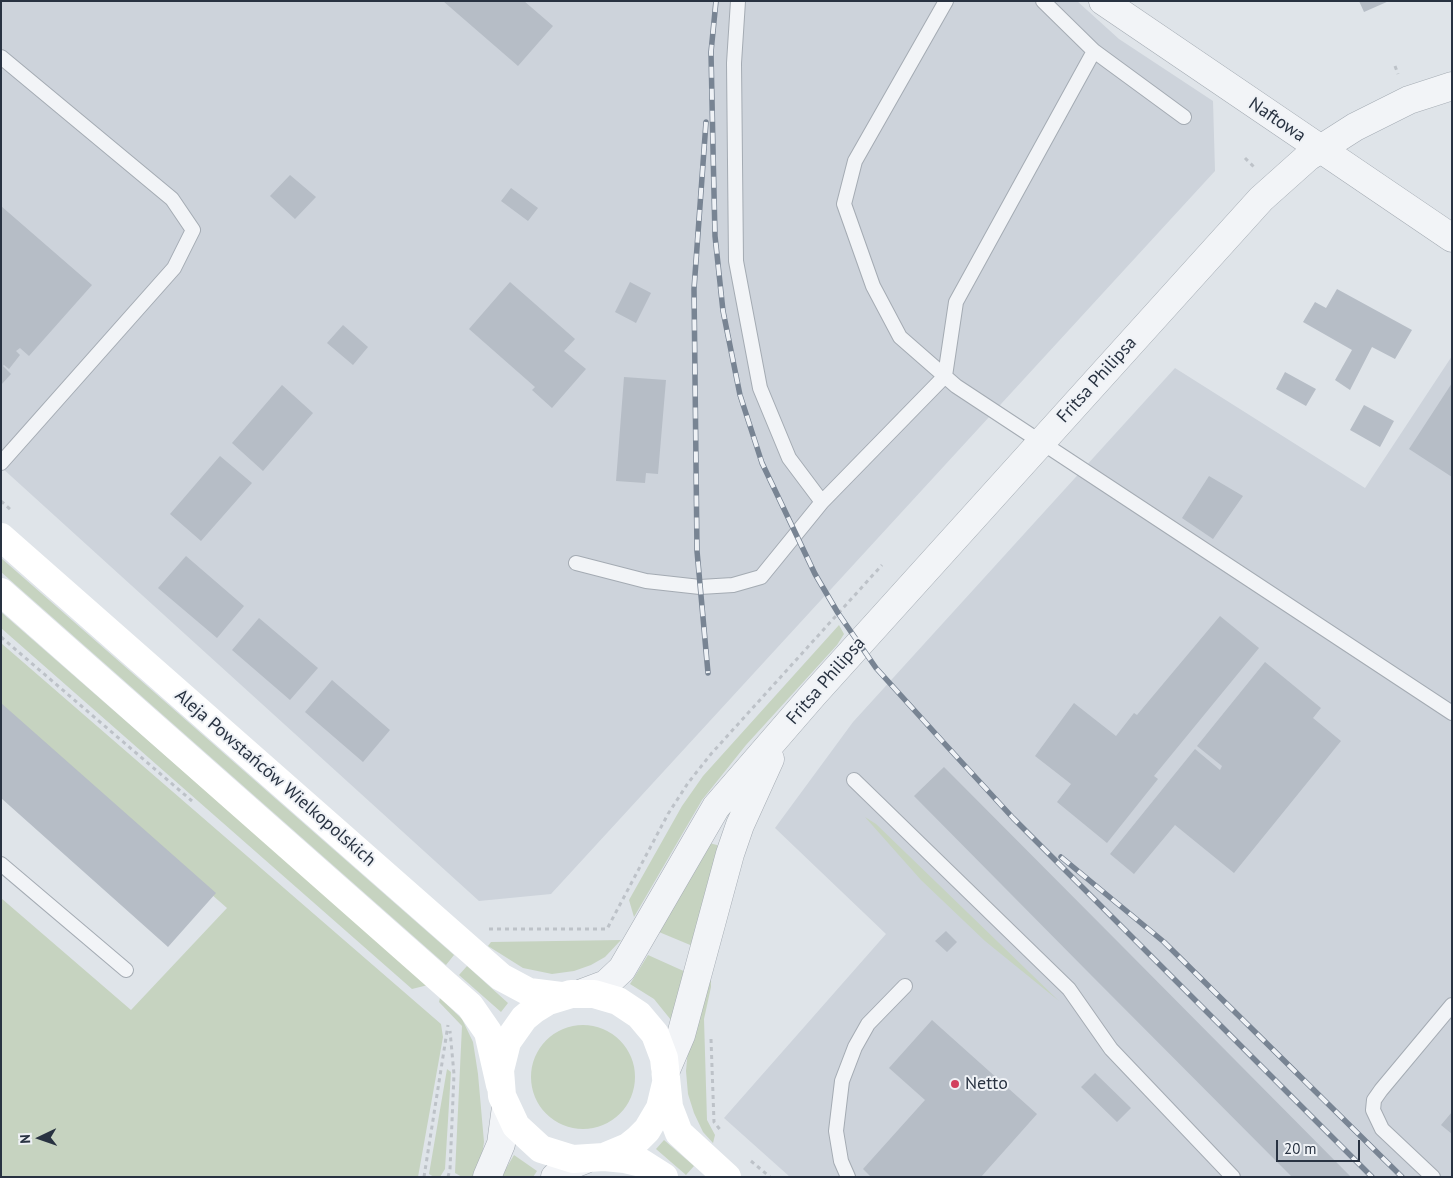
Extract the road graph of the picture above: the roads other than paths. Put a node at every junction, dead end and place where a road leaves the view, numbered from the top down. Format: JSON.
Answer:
{"nodes":[{"id":1,"x":738,"y":1,"type":"edge"},
{"id":2,"x":946,"y":1,"type":"edge"},
{"id":3,"x":1042,"y":1,"type":"edge"},
{"id":4,"x":1103,"y":1,"type":"edge"},
{"id":5,"x":1094,"y":51,"type":"junction"},
{"id":6,"x":1,"y":57,"type":"edge"},
{"id":7,"x":1452,"y":86,"type":"edge"},
{"id":8,"x":1184,"y":117,"type":"dead end"},
{"id":9,"x":1320,"y":149,"type":"junction"},
{"id":10,"x":1452,"y":238,"type":"edge"},
{"id":11,"x":945,"y":376,"type":"junction"},
{"id":12,"x":1040,"y":443,"type":"junction"},
{"id":13,"x":1,"y":463,"type":"edge"},
{"id":14,"x":822,"y":502,"type":"junction"},
{"id":15,"x":1,"y":537,"type":"edge"},
{"id":16,"x":576,"y":563,"type":"dead end"},
{"id":17,"x":1,"y":592,"type":"edge"},
{"id":18,"x":1452,"y":713,"type":"edge"},
{"id":19,"x":785,"y":729,"type":"junction"},
{"id":20,"x":854,"y":780,"type":"dead end"},
{"id":21,"x":1,"y":864,"type":"edge"},
{"id":22,"x":126,"y":970,"type":"dead end"},
{"id":23,"x":905,"y":986,"type":"dead end"},
{"id":24,"x":572,"y":995,"type":"junction"},
{"id":25,"x":1452,"y":1005,"type":"edge"},
{"id":26,"x":666,"y":1077,"type":"junction"},
{"id":27,"x":503,"y":1096,"type":"junction"},
{"id":28,"x":594,"y":1158,"type":"junction"},
{"id":29,"x":487,"y":1177,"type":"edge"},
{"id":30,"x":555,"y":1177,"type":"edge"},
{"id":31,"x":664,"y":1177,"type":"edge"},
{"id":32,"x":727,"y":1177,"type":"edge"},
{"id":33,"x":848,"y":1177,"type":"edge"},
{"id":34,"x":1233,"y":1177,"type":"edge"},
{"id":35,"x":1433,"y":1177,"type":"edge"}],
"edges":[{"from":1,"to":14,"type":"lane"},
{"from":2,"to":11,"type":"lane"},
{"from":3,"to":5,"type":"lane"},
{"from":4,"to":9,"type":"street","name":"Naftowa"},
{"from":5,"to":8,"type":"lane"},
{"from":5,"to":11,"type":"lane"},
{"from":6,"to":13,"type":"lane"},
{"from":7,"to":9,"type":"street","name":"Fritsa Philipsa"},
{"from":9,"to":10,"type":"street","name":"Naftowa"},
{"from":9,"to":12,"type":"street","name":"Fritsa Philipsa"},
{"from":11,"to":12,"type":"lane"},
{"from":11,"to":14,"type":"lane"},
{"from":12,"to":18,"type":"lane"},
{"from":12,"to":19,"type":"street","name":"Fritsa Philipsa"},
{"from":14,"to":16,"type":"lane"},
{"from":15,"to":24,"type":"main road","name":"Aleja Powstańców Wielkopolskich"},
{"from":17,"to":27,"type":"main road"},
{"from":19,"to":24,"type":"street","name":"Fritsa Philipsa"},
{"from":19,"to":26,"type":"street","name":"Fritsa Philipsa"},
{"from":20,"to":34,"type":"lane"},
{"from":21,"to":22,"type":"lane"},
{"from":23,"to":33,"type":"lane"},
{"from":24,"to":26,"type":"main road"},
{"from":24,"to":27,"type":"main road"},
{"from":25,"to":35,"type":"lane"},
{"from":26,"to":28,"type":"main road"},
{"from":26,"to":32,"type":"main road"},
{"from":27,"to":28,"type":"main road"},
{"from":27,"to":29,"type":"street"},
{"from":28,"to":30,"type":"street"},
{"from":28,"to":31,"type":"main road"}]}
